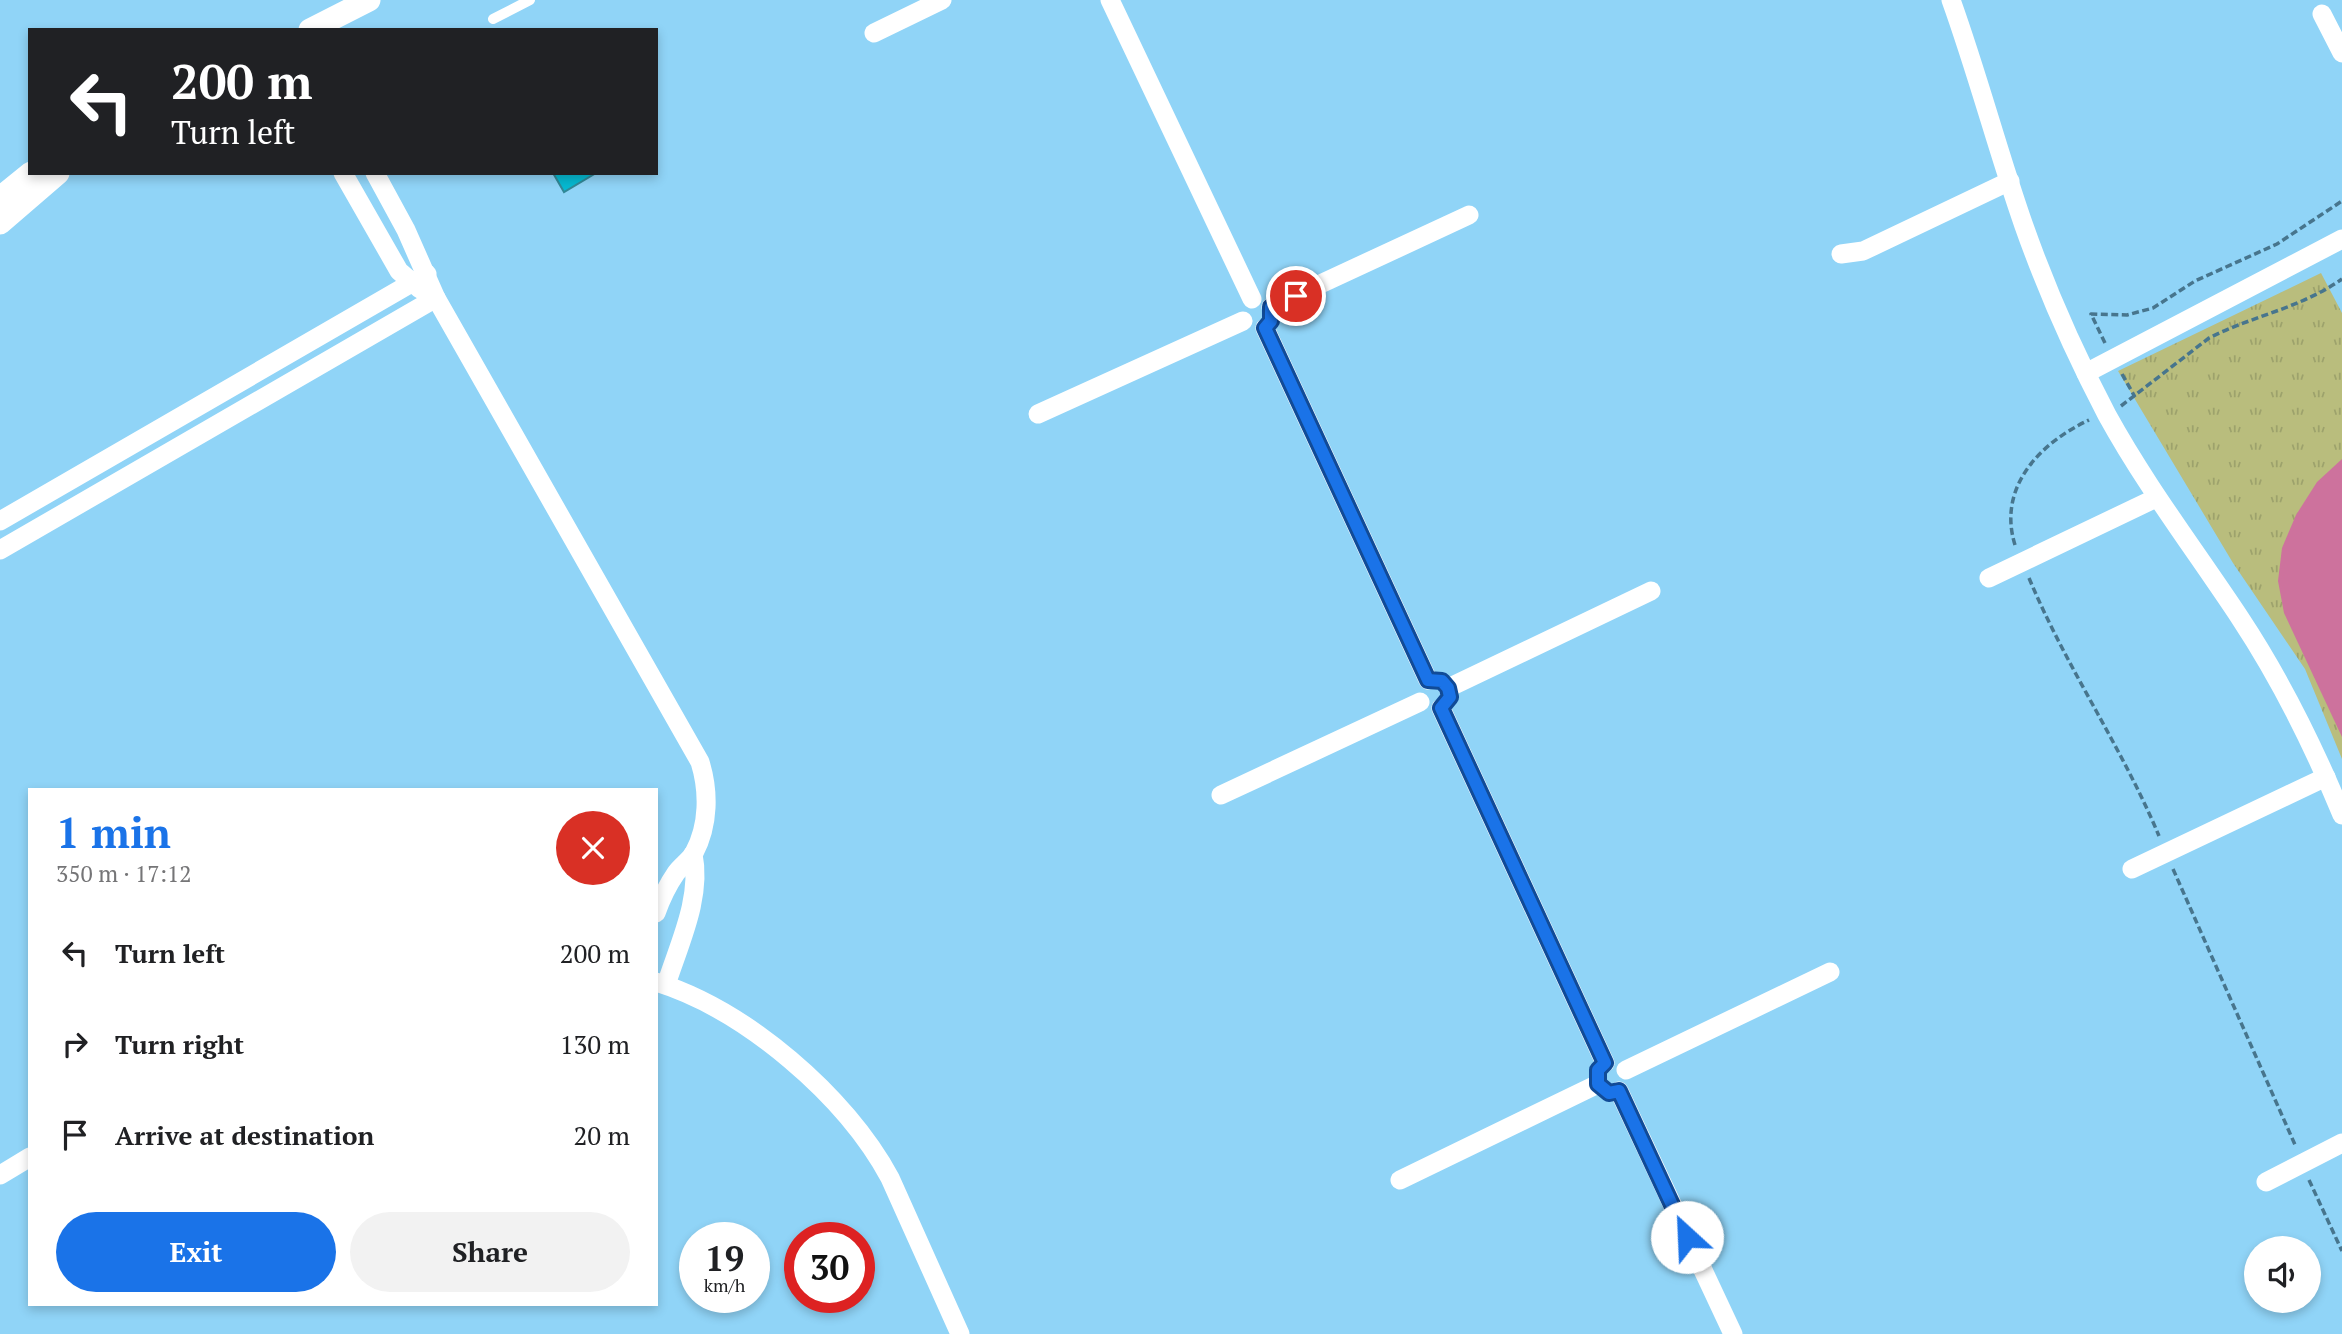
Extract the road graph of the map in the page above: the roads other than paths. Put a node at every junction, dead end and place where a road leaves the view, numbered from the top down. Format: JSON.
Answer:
{"nodes":[{"id":1,"x":369,"y":0,"type":"edge"},
{"id":2,"x":530,"y":0,"type":"edge"},
{"id":3,"x":942,"y":0,"type":"edge"},
{"id":4,"x":1110,"y":0,"type":"edge"},
{"id":5,"x":1951,"y":0,"type":"edge"},
{"id":6,"x":2322,"y":14,"type":"dead end"},
{"id":7,"x":493,"y":19,"type":"dead end"},
{"id":8,"x":314,"y":28,"type":"edge"},
{"id":9,"x":874,"y":33,"type":"dead end"},
{"id":10,"x":2342,"y":53,"type":"edge"},
{"id":11,"x":29,"y":175,"type":"edge"},
{"id":12,"x":56,"y":175,"type":"edge"},
{"id":13,"x":344,"y":175,"type":"edge"},
{"id":14,"x":376,"y":175,"type":"edge"},
{"id":15,"x":2010,"y":181,"type":"junction"},
{"id":16,"x":0,"y":198,"type":"edge"},
{"id":17,"x":1469,"y":215,"type":"dead end"},
{"id":18,"x":0,"y":223,"type":"edge"},
{"id":19,"x":2342,"y":239,"type":"edge"},
{"id":20,"x":1841,"y":254,"type":"dead end"},
{"id":21,"x":419,"y":279,"type":"junction"},
{"id":22,"x":436,"y":298,"type":"junction"},
{"id":23,"x":1252,"y":299,"type":"junction"},
{"id":24,"x":1271,"y":307,"type":"junction"},
{"id":25,"x":1243,"y":321,"type":"junction"},
{"id":26,"x":1265,"y":328,"type":"junction"},
{"id":27,"x":2086,"y":373,"type":"junction"},
{"id":28,"x":1038,"y":414,"type":"dead end"},
{"id":29,"x":2156,"y":498,"type":"junction"},
{"id":30,"x":0,"y":521,"type":"edge"},
{"id":31,"x":0,"y":550,"type":"edge"},
{"id":32,"x":1989,"y":578,"type":"dead end"},
{"id":33,"x":1651,"y":591,"type":"dead end"},
{"id":34,"x":1428,"y":680,"type":"junction"},
{"id":35,"x":1448,"y":688,"type":"junction"},
{"id":36,"x":1420,"y":702,"type":"junction"},
{"id":37,"x":1441,"y":708,"type":"junction"},
{"id":38,"x":2326,"y":777,"type":"junction"},
{"id":39,"x":1221,"y":795,"type":"dead end"},
{"id":40,"x":2342,"y":815,"type":"edge"},
{"id":41,"x":694,"y":854,"type":"junction"},
{"id":42,"x":2132,"y":869,"type":"dead end"},
{"id":43,"x":658,"y":908,"type":"edge"},
{"id":44,"x":1830,"y":972,"type":"dead end"},
{"id":45,"x":661,"y":983,"type":"edge"},
{"id":46,"x":1605,"y":1063,"type":"junction"},
{"id":47,"x":1626,"y":1070,"type":"junction"},
{"id":48,"x":1598,"y":1084,"type":"junction"},
{"id":49,"x":1619,"y":1091,"type":"junction"},
{"id":50,"x":2342,"y":1143,"type":"edge"},
{"id":51,"x":28,"y":1158,"type":"edge"},
{"id":52,"x":0,"y":1175,"type":"edge"},
{"id":53,"x":1400,"y":1180,"type":"dead end"},
{"id":54,"x":2266,"y":1182,"type":"dead end"},
{"id":55,"x":960,"y":1334,"type":"edge"},
{"id":56,"x":1732,"y":1334,"type":"edge"}],
"edges":[{"from":1,"to":8,"type":"street"},
{"from":2,"to":7,"type":"lane"},
{"from":3,"to":9,"type":"street"},
{"from":4,"to":23,"type":"street"},
{"from":5,"to":15,"type":"street"},
{"from":6,"to":10,"type":"street"},
{"from":11,"to":16,"type":"street"},
{"from":12,"to":18,"type":"street"},
{"from":13,"to":21,"type":"street"},
{"from":14,"to":21,"type":"street"},
{"from":15,"to":20,"type":"street"},
{"from":15,"to":27,"type":"street"},
{"from":17,"to":24,"type":"street"},
{"from":19,"to":27,"type":"street"},
{"from":21,"to":22,"type":"street"},
{"from":21,"to":30,"type":"street"},
{"from":22,"to":31,"type":"street"},
{"from":22,"to":41,"type":"street"},
{"from":23,"to":24,"type":"street"},
{"from":23,"to":25,"type":"street"},
{"from":24,"to":26,"type":"street"},
{"from":25,"to":26,"type":"street"},
{"from":25,"to":28,"type":"street"},
{"from":26,"to":34,"type":"street"},
{"from":27,"to":29,"type":"street"},
{"from":29,"to":32,"type":"street"},
{"from":29,"to":38,"type":"street"},
{"from":33,"to":35,"type":"street"},
{"from":34,"to":35,"type":"street"},
{"from":34,"to":36,"type":"street"},
{"from":35,"to":37,"type":"street"},
{"from":36,"to":37,"type":"street"},
{"from":36,"to":39,"type":"street"},
{"from":37,"to":46,"type":"street"},
{"from":38,"to":40,"type":"street"},
{"from":38,"to":42,"type":"street"},
{"from":41,"to":43,"type":"street"},
{"from":41,"to":45,"type":"street"},
{"from":44,"to":47,"type":"street"},
{"from":45,"to":55,"type":"street"},
{"from":46,"to":47,"type":"street"},
{"from":46,"to":48,"type":"street"},
{"from":47,"to":49,"type":"street"},
{"from":48,"to":49,"type":"street"},
{"from":48,"to":53,"type":"street"},
{"from":49,"to":56,"type":"street"},
{"from":50,"to":54,"type":"street"},
{"from":51,"to":52,"type":"street"}]}
